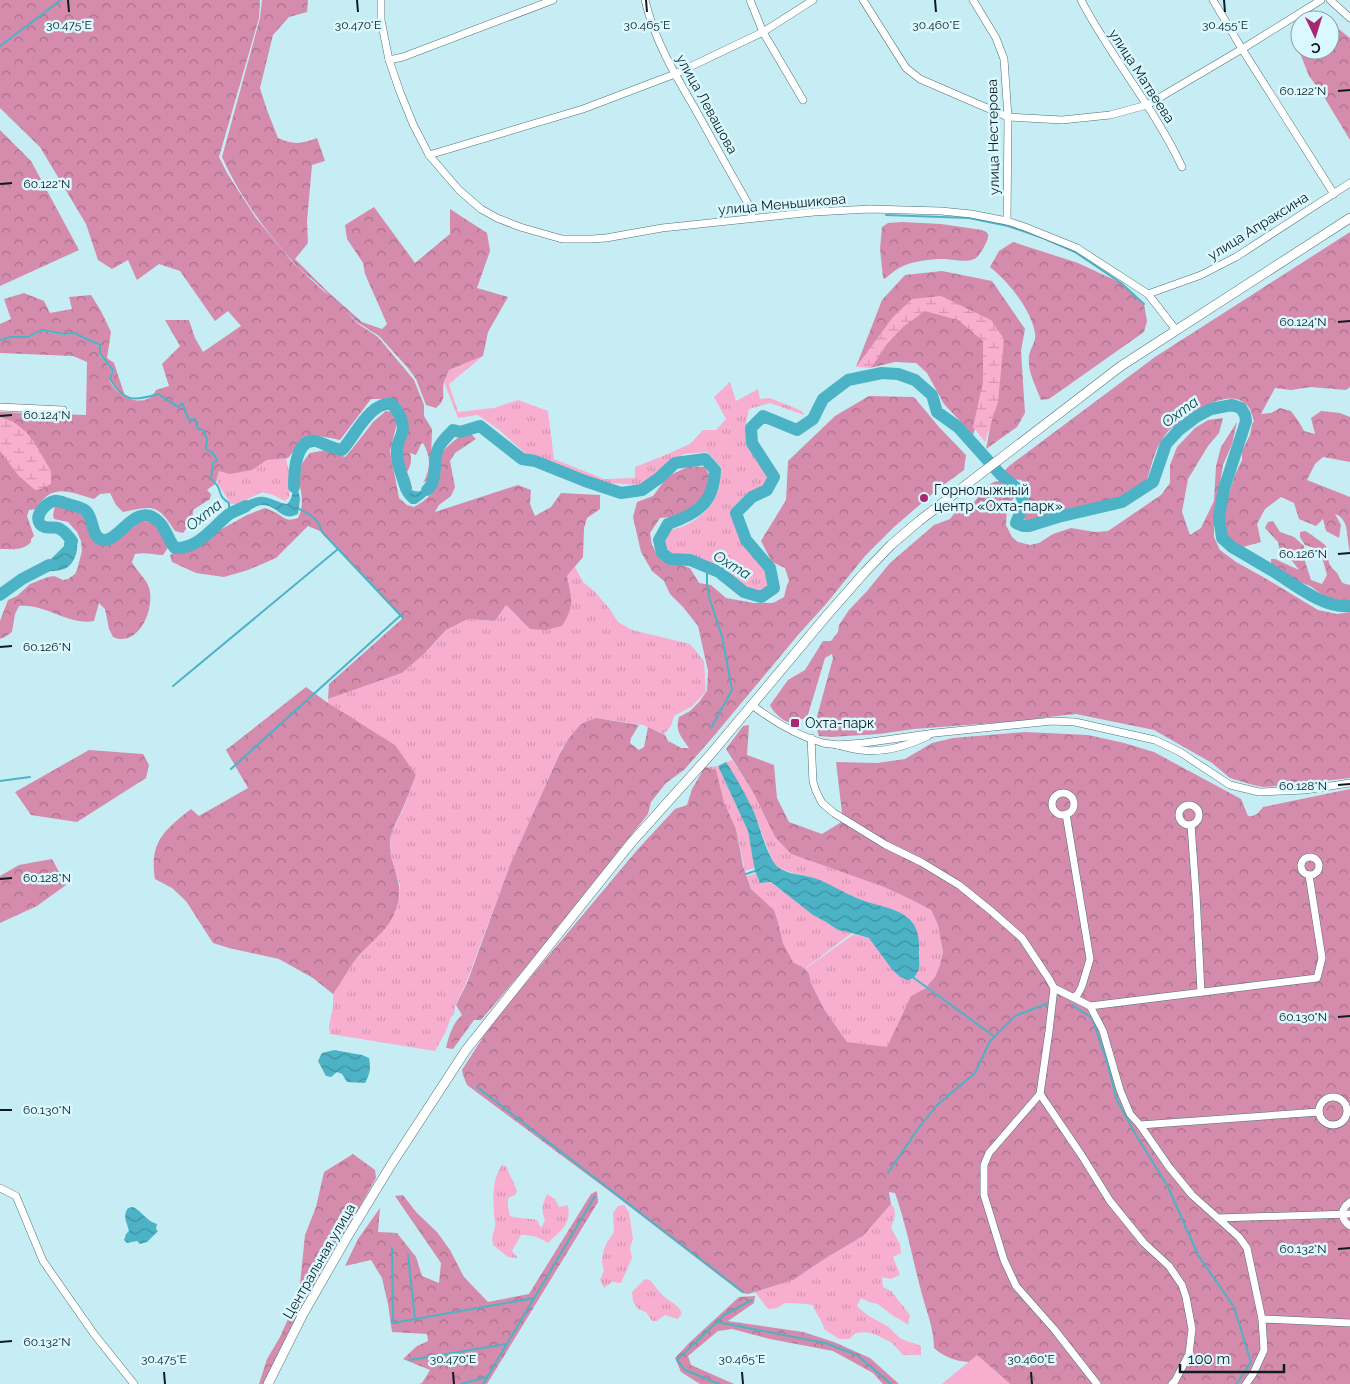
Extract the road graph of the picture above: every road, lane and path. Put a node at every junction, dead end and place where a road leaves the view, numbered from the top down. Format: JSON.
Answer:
{"nodes":[{"id":1,"x":380,"y":0,"type":"edge"},
{"id":2,"x":553,"y":0,"type":"edge"},
{"id":3,"x":645,"y":0,"type":"edge"},
{"id":4,"x":750,"y":0,"type":"edge"},
{"id":5,"x":813,"y":0,"type":"edge"},
{"id":6,"x":863,"y":0,"type":"edge"},
{"id":7,"x":973,"y":0,"type":"edge"},
{"id":8,"x":1081,"y":0,"type":"edge"},
{"id":9,"x":1213,"y":0,"type":"edge"},
{"id":10,"x":1321,"y":0,"type":"edge"},
{"id":11,"x":1330,"y":0,"type":"edge"},
{"id":12,"x":1350,"y":18,"type":"edge"},
{"id":13,"x":763,"y":32,"type":"junction"},
{"id":14,"x":1242,"y":49,"type":"junction"},
{"id":15,"x":389,"y":60,"type":"junction"},
{"id":16,"x":675,"y":74,"type":"junction"},
{"id":17,"x":803,"y":100,"type":"dead end"},
{"id":18,"x":1147,"y":105,"type":"junction"},
{"id":19,"x":1008,"y":117,"type":"junction"},
{"id":20,"x":429,"y":155,"type":"junction"},
{"id":21,"x":1182,"y":166,"type":"dead end"},
{"id":22,"x":1350,"y":183,"type":"edge"},
{"id":23,"x":1334,"y":194,"type":"junction"},
{"id":24,"x":752,"y":218,"type":"junction"},
{"id":25,"x":1350,"y":218,"type":"edge"},
{"id":26,"x":1007,"y":221,"type":"junction"},
{"id":27,"x":1148,"y":294,"type":"junction"},
{"id":28,"x":1176,"y":330,"type":"junction"},
{"id":29,"x":0,"y":407,"type":"edge"},
{"id":30,"x":62,"y":410,"type":"dead end"},
{"id":31,"x":752,"y":705,"type":"junction"},
{"id":32,"x":811,"y":738,"type":"junction"},
{"id":33,"x":1350,"y":783,"type":"edge"},
{"id":34,"x":1066,"y":814,"type":"dead end"},
{"id":35,"x":1191,"y":825,"type":"dead end"},
{"id":36,"x":1309,"y":875,"type":"dead end"},
{"id":37,"x":1054,"y":988,"type":"junction"},
{"id":38,"x":1201,"y":992,"type":"junction"},
{"id":39,"x":1074,"y":997,"type":"junction"},
{"id":40,"x":1090,"y":1006,"type":"junction"},
{"id":41,"x":1040,"y":1094,"type":"junction"},
{"id":42,"x":1319,"y":1112,"type":"dead end"},
{"id":43,"x":1140,"y":1125,"type":"junction"},
{"id":44,"x":0,"y":1188,"type":"edge"},
{"id":45,"x":1350,"y":1202,"type":"edge"},
{"id":46,"x":1350,"y":1214,"type":"edge"},
{"id":47,"x":1342,"y":1215,"type":"junction"},
{"id":48,"x":1218,"y":1218,"type":"junction"},
{"id":49,"x":1350,"y":1226,"type":"edge"},
{"id":50,"x":1262,"y":1319,"type":"junction"},
{"id":51,"x":1350,"y":1323,"type":"edge"},
{"id":52,"x":134,"y":1384,"type":"edge"},
{"id":53,"x":268,"y":1384,"type":"edge"},
{"id":54,"x":1097,"y":1384,"type":"edge"},
{"id":55,"x":1172,"y":1384,"type":"edge"},
{"id":56,"x":1246,"y":1384,"type":"edge"}],
"edges":[{"from":1,"to":15,"type":"street","name":"улица Меньшикова"},
{"from":2,"to":15,"type":"street"},
{"from":3,"to":16,"type":"street","name":"улица Левашова"},
{"from":4,"to":13,"type":"street"},
{"from":5,"to":13,"type":"street"},
{"from":6,"to":19,"type":"street"},
{"from":7,"to":19,"type":"street","name":"улица Нестерова"},
{"from":8,"to":18,"type":"street","name":"улица Матвеева"},
{"from":9,"to":14,"type":"street"},
{"from":10,"to":14,"type":"street"},
{"from":11,"to":12,"type":"street"},
{"from":13,"to":16,"type":"street"},
{"from":13,"to":17,"type":"street"},
{"from":14,"to":18,"type":"street"},
{"from":14,"to":23,"type":"street"},
{"from":15,"to":20,"type":"street","name":"улица Меньшикова"},
{"from":16,"to":20,"type":"street"},
{"from":16,"to":24,"type":"street","name":"улица Левашова"},
{"from":18,"to":19,"type":"street"},
{"from":18,"to":21,"type":"street","name":"улица Матвеева"},
{"from":19,"to":26,"type":"street","name":"улица Нестерова"},
{"from":20,"to":24,"type":"street","name":"улица Меньшикова"},
{"from":22,"to":23,"type":"street","name":"улица Апраксина"},
{"from":23,"to":27,"type":"street","name":"улица Апраксина"},
{"from":24,"to":26,"type":"street","name":"улица Меньшикова"},
{"from":25,"to":28,"type":"street","name":"Центральная улица"},
{"from":26,"to":27,"type":"street","name":"улица Меньшикова"},
{"from":27,"to":28,"type":"street","name":"улица Меньшикова"},
{"from":28,"to":31,"type":"street","name":"Центральная улица"},
{"from":29,"to":30,"type":"street"},
{"from":31,"to":32,"type":"street"},
{"from":31,"to":53,"type":"street","name":"Центральная улица"},
{"from":32,"to":33,"type":"street"},
{"from":32,"to":37,"type":"street"},
{"from":34,"to":39,"type":"street"},
{"from":35,"to":38,"type":"street"},
{"from":36,"to":38,"type":"street"},
{"from":37,"to":39,"type":"street"},
{"from":37,"to":41,"type":"street"},
{"from":38,"to":40,"type":"street"},
{"from":39,"to":40,"type":"street"},
{"from":40,"to":43,"type":"street"},
{"from":41,"to":54,"type":"street"},
{"from":41,"to":55,"type":"street"},
{"from":42,"to":43,"type":"street"},
{"from":43,"to":48,"type":"street"},
{"from":44,"to":52,"type":"street"},
{"from":45,"to":47,"type":"street"},
{"from":46,"to":47,"type":"street"},
{"from":47,"to":48,"type":"street"},
{"from":47,"to":49,"type":"street"},
{"from":48,"to":50,"type":"street"},
{"from":50,"to":51,"type":"street"},
{"from":50,"to":56,"type":"street"}]}
